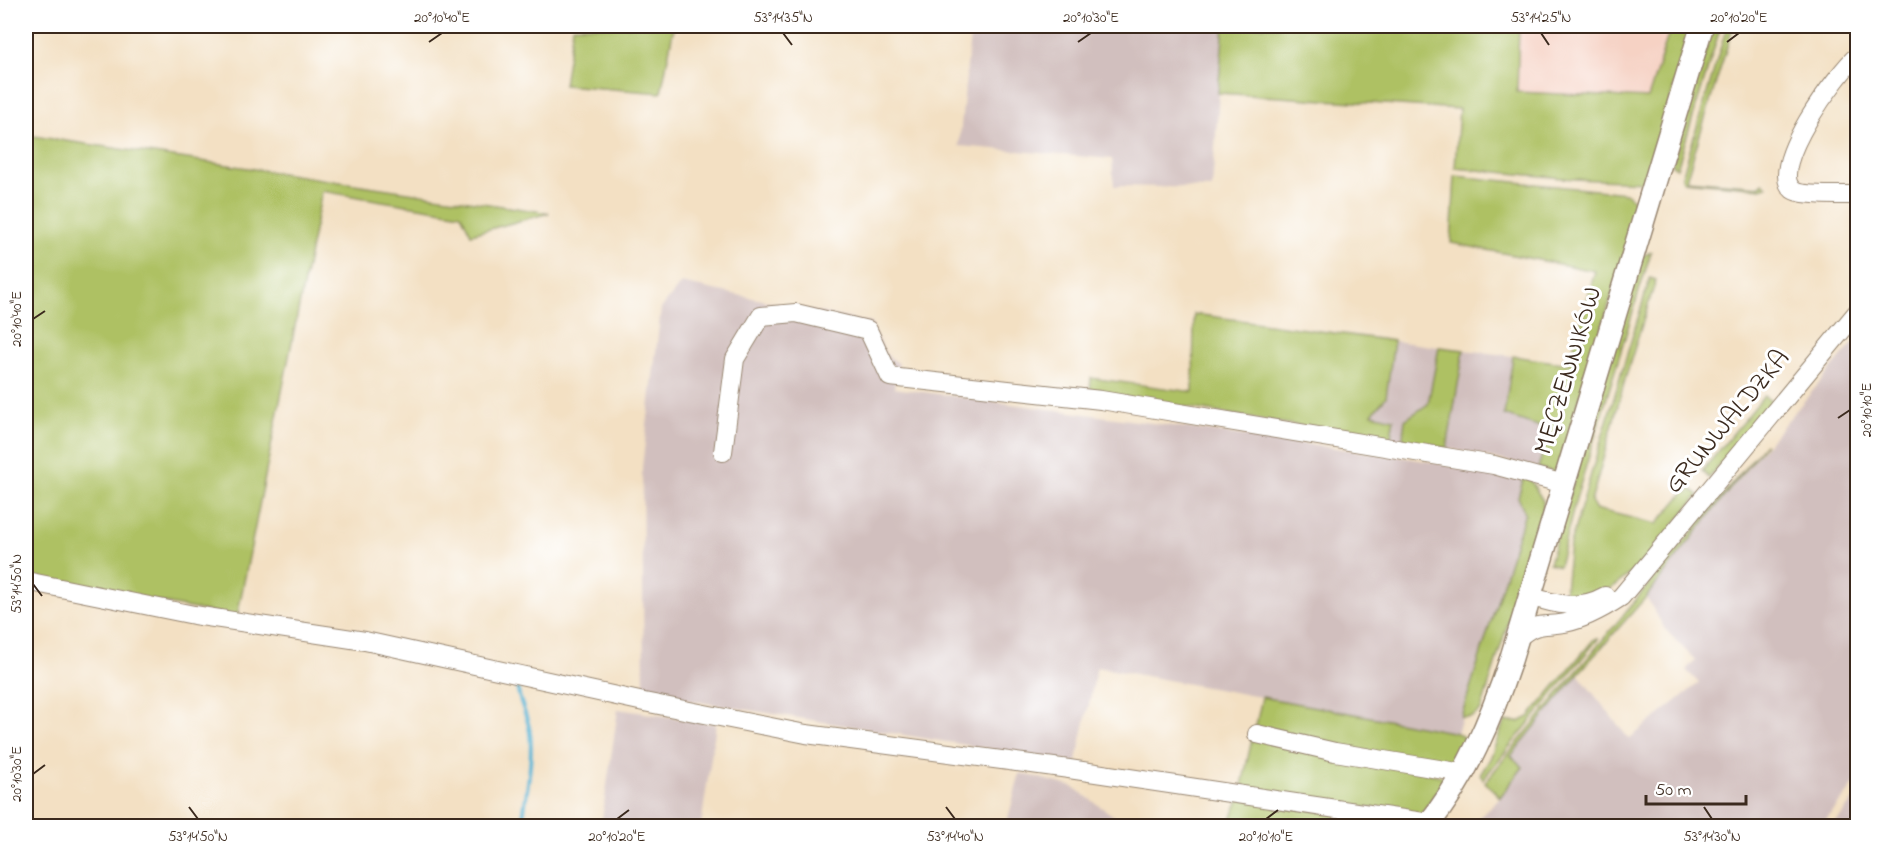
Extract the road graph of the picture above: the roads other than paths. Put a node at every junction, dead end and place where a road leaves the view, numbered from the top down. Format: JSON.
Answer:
{"nodes":[{"id":1,"x":1702,"y":26,"type":"edge"},
{"id":2,"x":1857,"y":55,"type":"edge"},
{"id":3,"x":1857,"y":195,"type":"edge"},
{"id":4,"x":1857,"y":311,"type":"edge"},
{"id":5,"x":723,"y":452,"type":"dead end"},
{"id":6,"x":1564,"y":484,"type":"junction"},
{"id":7,"x":1643,"y":569,"type":"junction"},
{"id":8,"x":26,"y":581,"type":"edge"},
{"id":9,"x":1530,"y":596,"type":"junction"},
{"id":10,"x":1518,"y":638,"type":"junction"},
{"id":11,"x":1257,"y":734,"type":"dead end"},
{"id":12,"x":1463,"y":773,"type":"junction"},
{"id":13,"x":1429,"y":825,"type":"edge"}],
"edges":[{"from":1,"to":6,"type":"main road","name":"MĘCZENNIKÓW"},
{"from":2,"to":3,"type":"street"},
{"from":4,"to":7,"type":"street","name":"GRUNWALDZKA"},
{"from":5,"to":6,"type":"street"},
{"from":6,"to":9,"type":"main road","name":"MĘCZENNIKÓW"},
{"from":7,"to":9,"type":"street","name":"GRUNWALDZKA"},
{"from":7,"to":10,"type":"street","name":"GRUNWALDZKA"},
{"from":8,"to":13,"type":"street"},
{"from":9,"to":10,"type":"main road","name":"MĘCZENNIKÓW"},
{"from":10,"to":12,"type":"main road","name":"MĘCZENNIKÓW"},
{"from":11,"to":12,"type":"street"},
{"from":12,"to":13,"type":"main road"}]}
